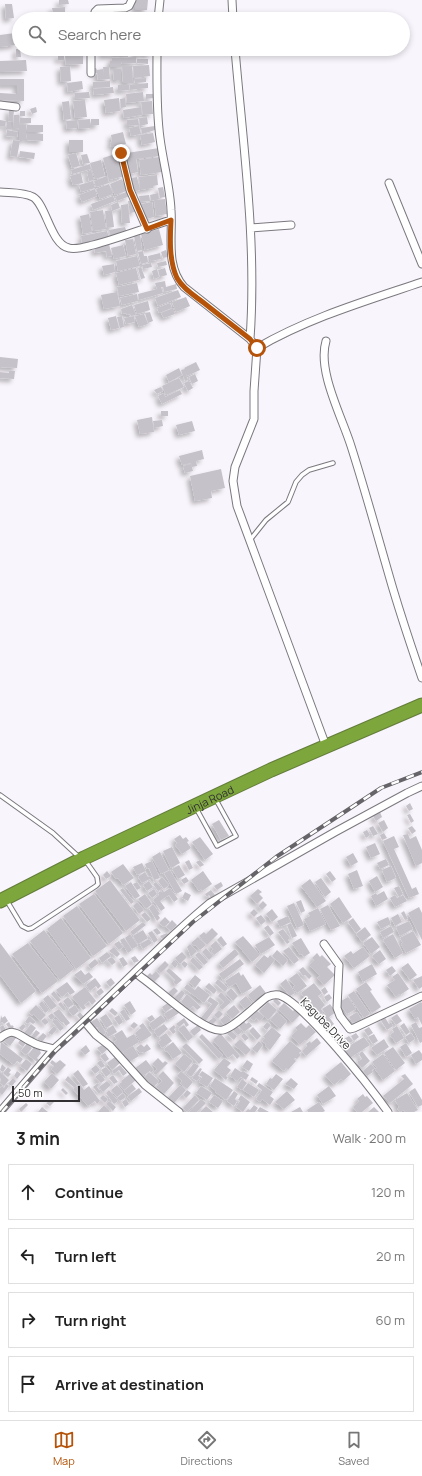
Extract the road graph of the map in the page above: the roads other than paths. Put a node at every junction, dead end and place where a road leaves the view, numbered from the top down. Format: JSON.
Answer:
{"nodes":[{"id":1,"x":132,"y":0,"type":"edge"},
{"id":2,"x":160,"y":0,"type":"edge"},
{"id":3,"x":232,"y":0,"type":"edge"},
{"id":4,"x":95,"y":12,"type":"edge"},
{"id":5,"x":159,"y":12,"type":"edge"},
{"id":6,"x":233,"y":12,"type":"edge"},
{"id":7,"x":91,"y":56,"type":"edge"},
{"id":8,"x":157,"y":56,"type":"edge"},
{"id":9,"x":236,"y":56,"type":"edge"},
{"id":10,"x":91,"y":73,"type":"dead end"},
{"id":11,"x":0,"y":105,"type":"edge"},
{"id":12,"x":16,"y":107,"type":"dead end"},
{"id":13,"x":121,"y":153,"type":"dead end"},
{"id":14,"x":389,"y":183,"type":"dead end"},
{"id":15,"x":0,"y":192,"type":"edge"},
{"id":16,"x":171,"y":220,"type":"junction"},
{"id":17,"x":291,"y":226,"type":"dead end"},
{"id":18,"x":251,"y":228,"type":"junction"},
{"id":19,"x":147,"y":229,"type":"junction"},
{"id":20,"x":422,"y":264,"type":"edge"},
{"id":21,"x":422,"y":282,"type":"edge"},
{"id":22,"x":250,"y":339,"type":"junction"},
{"id":23,"x":326,"y":341,"type":"dead end"},
{"id":24,"x":257,"y":348,"type":"junction"},
{"id":25,"x":333,"y":463,"type":"dead end"},
{"id":26,"x":250,"y":541,"type":"junction"},
{"id":27,"x":422,"y":678,"type":"edge"},
{"id":28,"x":422,"y":706,"type":"edge"},
{"id":29,"x":326,"y":746,"type":"junction"},
{"id":30,"x":422,"y":786,"type":"edge"},
{"id":31,"x":0,"y":795,"type":"edge"},
{"id":32,"x":214,"y":796,"type":"junction"},
{"id":33,"x":195,"y":806,"type":"junction"},
{"id":34,"x":83,"y":859,"type":"junction"},
{"id":35,"x":2,"y":900,"type":"edge"},
{"id":36,"x":324,"y":944,"type":"dead end"},
{"id":37,"x":135,"y":973,"type":"junction"},
{"id":38,"x":422,"y":996,"type":"edge"},
{"id":39,"x":84,"y":1022,"type":"junction"},
{"id":40,"x":0,"y":1038,"type":"edge"},
{"id":41,"x":54,"y":1049,"type":"junction"},
{"id":42,"x":0,"y":1112,"type":"edge"},
{"id":43,"x":179,"y":1112,"type":"edge"},
{"id":44,"x":388,"y":1112,"type":"edge"}],
"edges":[{"from":1,"to":4,"type":"street"},
{"from":2,"to":5,"type":"street"},
{"from":3,"to":6,"type":"street"},
{"from":7,"to":10,"type":"street"},
{"from":8,"to":16,"type":"street"},
{"from":9,"to":18,"type":"street"},
{"from":11,"to":12,"type":"street"},
{"from":13,"to":19,"type":"street"},
{"from":14,"to":20,"type":"street"},
{"from":15,"to":19,"type":"street"},
{"from":16,"to":19,"type":"street"},
{"from":16,"to":22,"type":"street"},
{"from":17,"to":18,"type":"street"},
{"from":18,"to":22,"type":"street"},
{"from":21,"to":24,"type":"street"},
{"from":22,"to":24,"type":"street"},
{"from":23,"to":27,"type":"street"},
{"from":24,"to":26,"type":"street"},
{"from":25,"to":26,"type":"lane"},
{"from":26,"to":29,"type":"street"},
{"from":28,"to":29,"type":"highway","name":"Jinja Road"},
{"from":29,"to":32,"type":"highway","name":"Jinja Road"},
{"from":30,"to":37,"type":"street"},
{"from":31,"to":34,"type":"lane"},
{"from":32,"to":33,"type":"highway","name":"Jinja Road"},
{"from":32,"to":33,"type":"lane"},
{"from":33,"to":34,"type":"highway","name":"Jinja Road"},
{"from":34,"to":35,"type":"highway","name":"Jinja Road"},
{"from":34,"to":35,"type":"lane"},
{"from":36,"to":38,"type":"street"},
{"from":37,"to":39,"type":"street"},
{"from":37,"to":44,"type":"street","name":"Kagube Drive"},
{"from":39,"to":41,"type":"street"},
{"from":39,"to":43,"type":"street"},
{"from":40,"to":41,"type":"street"},
{"from":41,"to":42,"type":"street"}]}
